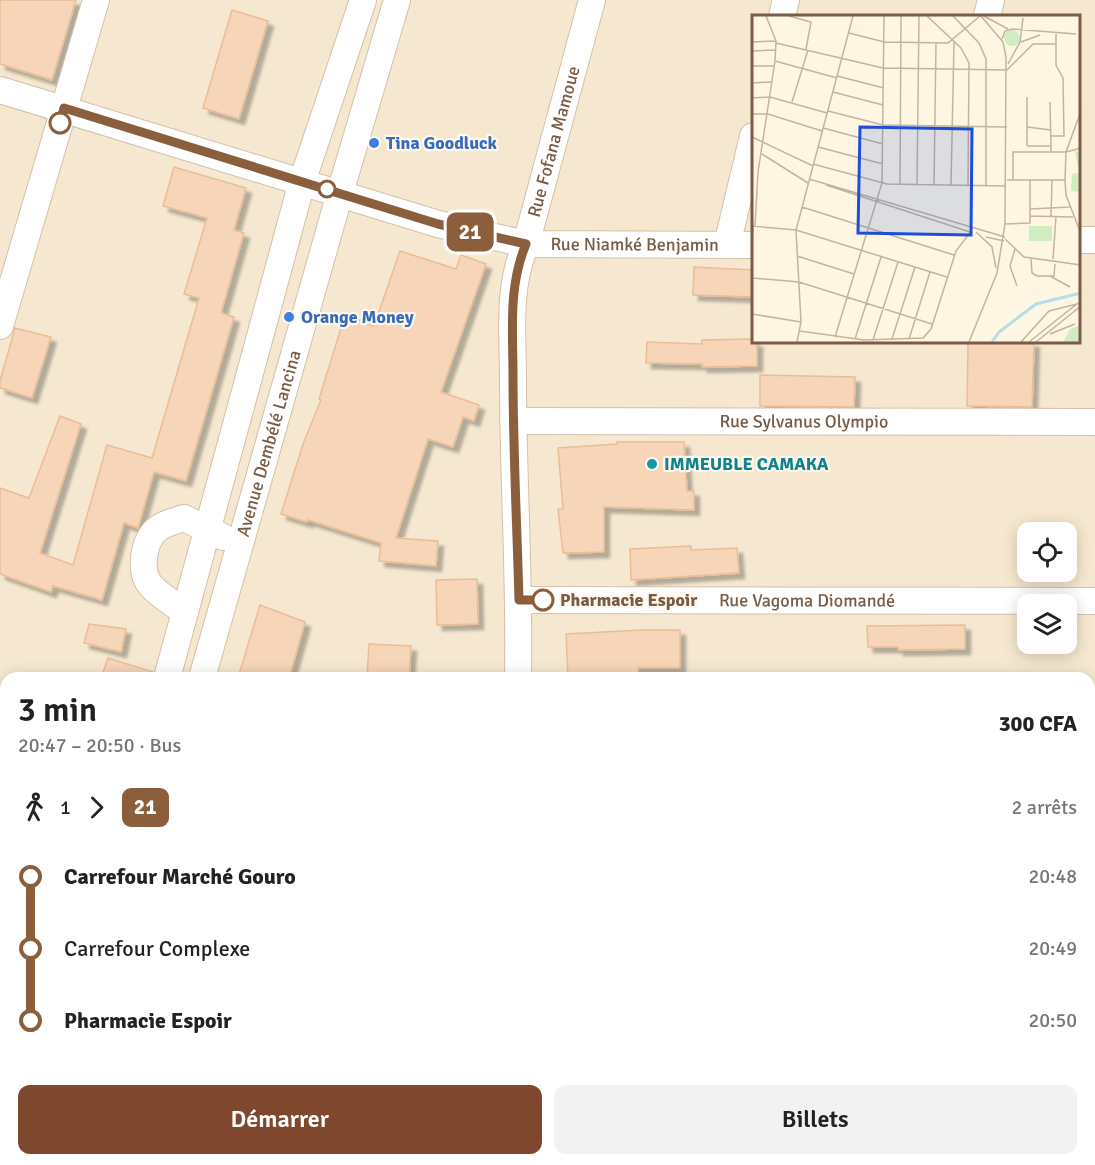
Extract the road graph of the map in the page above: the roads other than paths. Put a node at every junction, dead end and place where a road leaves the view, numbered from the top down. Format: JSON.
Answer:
{"nodes":[{"id":1,"x":96,"y":0,"type":"edge"},
{"id":2,"x":363,"y":0,"type":"edge"},
{"id":3,"x":397,"y":0,"type":"edge"},
{"id":4,"x":592,"y":0,"type":"edge"},
{"id":5,"x":786,"y":0,"type":"edge"},
{"id":6,"x":991,"y":0,"type":"edge"},
{"id":7,"x":782,"y":15,"type":"edge"},
{"id":8,"x":987,"y":15,"type":"edge"},
{"id":9,"x":0,"y":90,"type":"edge"},
{"id":10,"x":64,"y":108,"type":"junction"},
{"id":11,"x":752,"y":140,"type":"edge"},
{"id":12,"x":302,"y":182,"type":"junction"},
{"id":13,"x":340,"y":193,"type":"junction"},
{"id":14,"x":526,"y":244,"type":"junction"},
{"id":15,"x":727,"y":245,"type":"junction"},
{"id":16,"x":752,"y":245,"type":"edge"},
{"id":17,"x":0,"y":326,"type":"edge"},
{"id":18,"x":513,"y":421,"type":"junction"},
{"id":19,"x":1095,"y":422,"type":"edge"},
{"id":20,"x":208,"y":530,"type":"junction"},
{"id":21,"x":240,"y":545,"type":"junction"},
{"id":22,"x":519,"y":600,"type":"junction"},
{"id":23,"x":1095,"y":602,"type":"edge"},
{"id":24,"x":185,"y":612,"type":"junction"},
{"id":25,"x":169,"y":672,"type":"edge"},
{"id":26,"x":204,"y":672,"type":"edge"},
{"id":27,"x":518,"y":672,"type":"edge"}],
"edges":[{"from":1,"to":10,"type":"street"},
{"from":2,"to":12,"type":"street"},
{"from":3,"to":13,"type":"street","name":"Avenue Dembélé Lancina"},
{"from":4,"to":14,"type":"street","name":"Rue Fofana Mamoue"},
{"from":5,"to":7,"type":"street"},
{"from":6,"to":8,"type":"street"},
{"from":9,"to":10,"type":"street","name":"Rue Niamké Benjamin"},
{"from":10,"to":12,"type":"street","name":"Rue Niamké Benjamin"},
{"from":10,"to":17,"type":"street"},
{"from":11,"to":15,"type":"street"},
{"from":12,"to":13,"type":"street","name":"Rue Niamké Benjamin"},
{"from":12,"to":20,"type":"street"},
{"from":13,"to":14,"type":"street","name":"Rue Niamké Benjamin"},
{"from":13,"to":21,"type":"street","name":"Avenue Dembélé Lancina"},
{"from":14,"to":15,"type":"street","name":"Rue Niamké Benjamin"},
{"from":14,"to":18,"type":"street","name":"Rue Fofana Mamoue"},
{"from":15,"to":16,"type":"street","name":"Rue Niamké Benjamin"},
{"from":18,"to":19,"type":"street","name":"Rue Sylvanus Olympio"},
{"from":18,"to":22,"type":"street","name":"Rue Fofana Mamoue"},
{"from":20,"to":21,"type":"street"},
{"from":20,"to":24,"type":"street"},
{"from":20,"to":24,"type":"street"},
{"from":21,"to":26,"type":"street","name":"Avenue Dembélé Lancina"},
{"from":22,"to":23,"type":"street","name":"Rue Vagoma Diomandé"},
{"from":22,"to":27,"type":"street","name":"Rue Fofana Mamoue"},
{"from":24,"to":25,"type":"street"}]}
